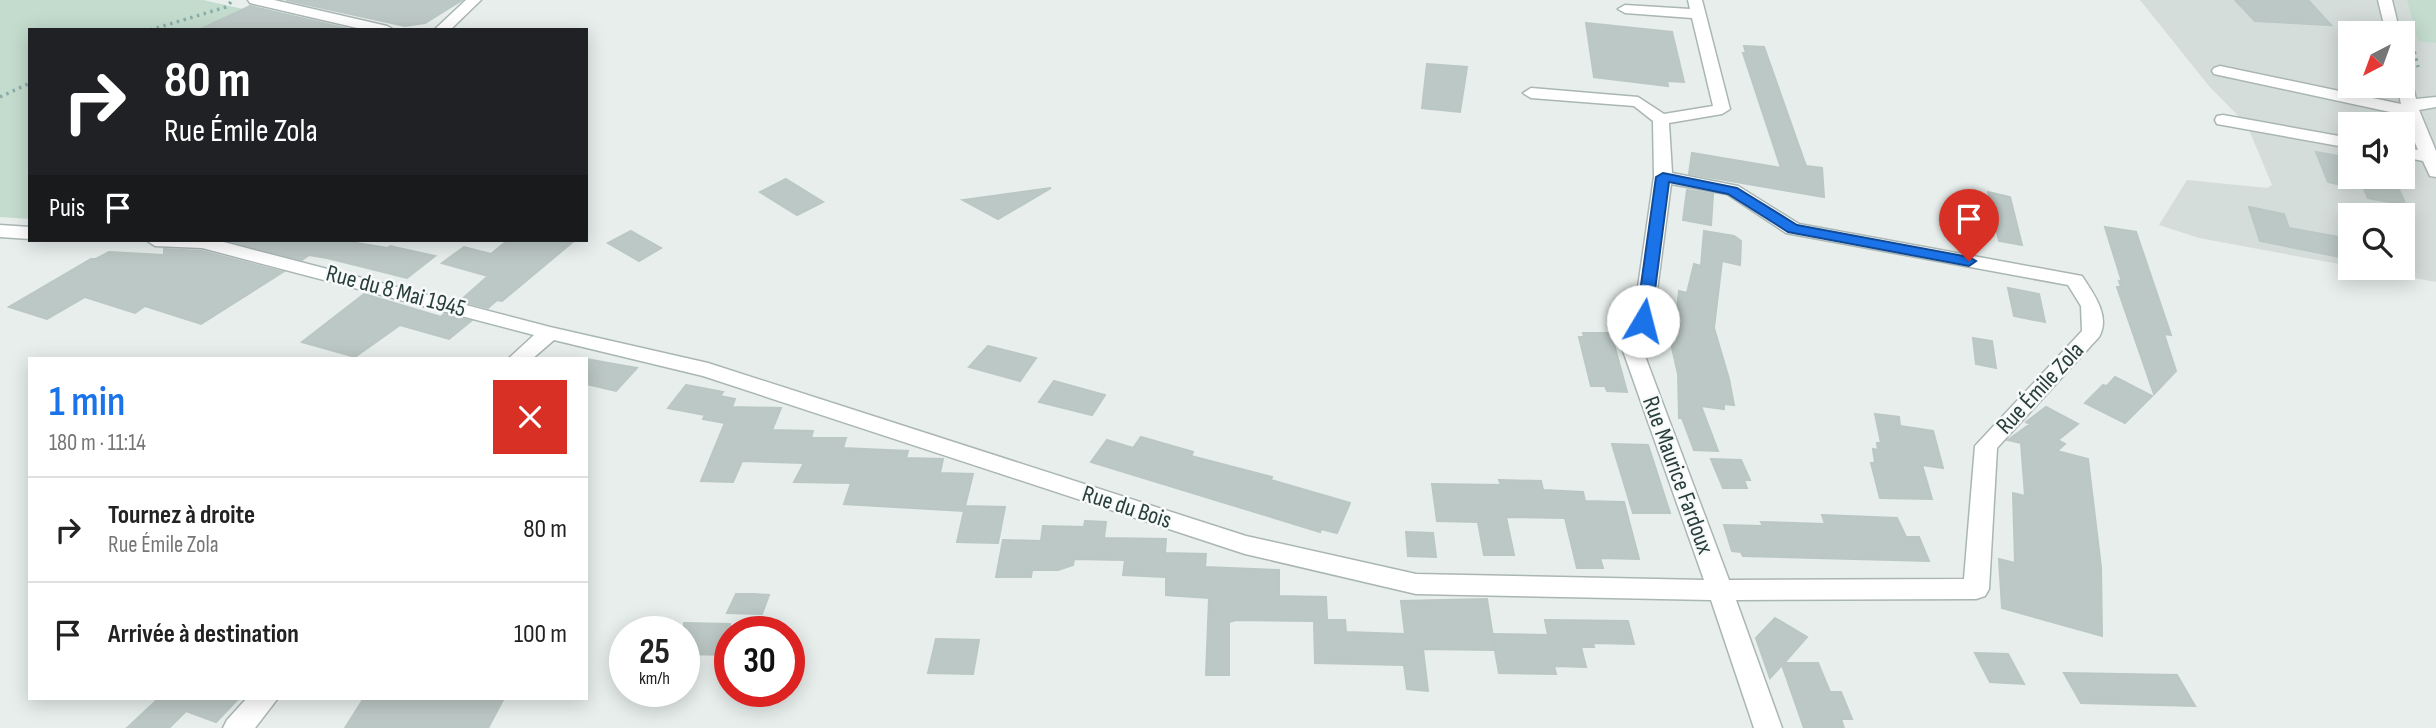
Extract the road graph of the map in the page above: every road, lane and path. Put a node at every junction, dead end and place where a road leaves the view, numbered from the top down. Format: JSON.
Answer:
{"nodes":[{"id":1,"x":233,"y":0,"type":"edge"},
{"id":2,"x":255,"y":0,"type":"edge"},
{"id":3,"x":474,"y":0,"type":"edge"},
{"id":4,"x":2385,"y":0,"type":"edge"},
{"id":5,"x":1697,"y":7,"type":"edge"},
{"id":6,"x":1625,"y":9,"type":"dead end"},
{"id":7,"x":2390,"y":21,"type":"edge"},
{"id":8,"x":157,"y":28,"type":"edge"},
{"id":9,"x":378,"y":28,"type":"edge"},
{"id":10,"x":443,"y":28,"type":"edge"},
{"id":11,"x":2220,"y":71,"type":"dead end"},
{"id":12,"x":28,"y":84,"type":"edge"},
{"id":13,"x":1531,"y":93,"type":"dead end"},
{"id":14,"x":0,"y":97,"type":"edge"},
{"id":15,"x":2408,"y":98,"type":"edge"},
{"id":16,"x":2436,"y":102,"type":"edge"},
{"id":17,"x":2411,"y":109,"type":"junction"},
{"id":18,"x":1661,"y":119,"type":"junction"},
{"id":19,"x":2223,"y":120,"type":"dead end"},
{"id":20,"x":2338,"y":141,"type":"edge"},
{"id":21,"x":2415,"y":157,"type":"edge"},
{"id":22,"x":2434,"y":166,"type":"edge"},
{"id":23,"x":1663,"y":177,"type":"junction"},
{"id":24,"x":0,"y":231,"type":"edge"},
{"id":25,"x":28,"y":233,"type":"edge"},
{"id":26,"x":208,"y":242,"type":"edge"},
{"id":27,"x":550,"y":333,"type":"junction"},
{"id":28,"x":520,"y":357,"type":"edge"},
{"id":29,"x":1720,"y":590,"type":"junction"},
{"id":30,"x":263,"y":700,"type":"edge"},
{"id":31,"x":237,"y":728,"type":"edge"},
{"id":32,"x":1768,"y":728,"type":"edge"}],
"edges":[{"from":1,"to":8,"type":"path"},
{"from":2,"to":9,"type":"street"},
{"from":3,"to":10,"type":"street"},
{"from":4,"to":7,"type":"street"},
{"from":5,"to":6,"type":"street"},
{"from":5,"to":18,"type":"street"},
{"from":11,"to":17,"type":"street"},
{"from":12,"to":14,"type":"path"},
{"from":13,"to":18,"type":"street"},
{"from":15,"to":17,"type":"street"},
{"from":16,"to":17,"type":"street"},
{"from":17,"to":22,"type":"street"},
{"from":18,"to":23,"type":"street","name":"Rue Maurice Fardoux"},
{"from":19,"to":20,"type":"street"},
{"from":21,"to":22,"type":"street"},
{"from":23,"to":29,"type":"street","name":"Rue Maurice Fardoux"},
{"from":23,"to":29,"type":"street","name":"Rue Émile Zola"},
{"from":24,"to":25,"type":"street"},
{"from":26,"to":27,"type":"street","name":"Rue du 8 Mai 1945"},
{"from":27,"to":28,"type":"street"},
{"from":27,"to":29,"type":"street","name":"Rue du Bois"},
{"from":29,"to":32,"type":"street","name":"Rue Maurice Fardoux"},
{"from":30,"to":31,"type":"street"}]}
